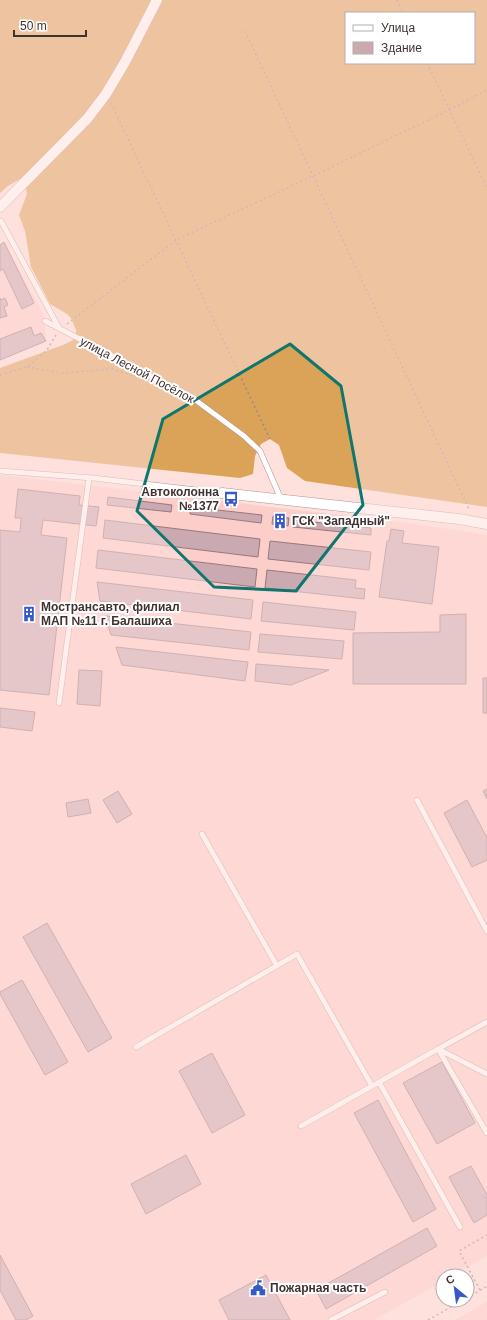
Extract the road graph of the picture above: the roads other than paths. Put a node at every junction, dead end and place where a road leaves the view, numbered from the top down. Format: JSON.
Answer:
{"nodes":[{"id":1,"x":157,"y":0,"type":"edge"},
{"id":2,"x":0,"y":207,"type":"edge"},
{"id":3,"x":0,"y":220,"type":"edge"},
{"id":4,"x":45,"y":321,"type":"dead end"},
{"id":5,"x":60,"y":329,"type":"junction"},
{"id":6,"x":0,"y":471,"type":"edge"},
{"id":7,"x":89,"y":478,"type":"junction"},
{"id":8,"x":222,"y":493,"type":"joint"},
{"id":9,"x":281,"y":499,"type":"junction"},
{"id":10,"x":487,"y":524,"type":"edge"},
{"id":11,"x":59,"y":703,"type":"dead end"},
{"id":12,"x":416,"y":800,"type":"dead end"},
{"id":13,"x":202,"y":834,"type":"dead end"},
{"id":14,"x":487,"y":931,"type":"edge"},
{"id":15,"x":276,"y":966,"type":"junction"},
{"id":16,"x":487,"y":1022,"type":"edge"},
{"id":17,"x":136,"y":1047,"type":"dead end"},
{"id":18,"x":438,"y":1049,"type":"junction"},
{"id":19,"x":487,"y":1074,"type":"edge"},
{"id":20,"x":379,"y":1082,"type":"junction"},
{"id":21,"x":372,"y":1086,"type":"junction"},
{"id":22,"x":301,"y":1126,"type":"dead end"},
{"id":23,"x":487,"y":1133,"type":"edge"},
{"id":24,"x":460,"y":1227,"type":"dead end"},
{"id":25,"x":385,"y":1292,"type":"dead end"},
{"id":26,"x":331,"y":1320,"type":"edge"}],
"edges":[{"from":1,"to":2,"type":"street"},
{"from":3,"to":5,"type":"lane"},
{"from":4,"to":5,"type":"lane","name":"улица Лесной Посёлок"},
{"from":5,"to":9,"type":"lane","name":"улица Лесной Посёлок"},
{"from":6,"to":7,"type":"lane"},
{"from":7,"to":8,"type":"lane"},
{"from":7,"to":11,"type":"lane"},
{"from":8,"to":9,"type":"street"},
{"from":9,"to":10,"type":"street"},
{"from":12,"to":14,"type":"lane"},
{"from":13,"to":15,"type":"lane"},
{"from":15,"to":17,"type":"lane"},
{"from":15,"to":21,"type":"lane"},
{"from":16,"to":18,"type":"lane"},
{"from":18,"to":19,"type":"lane"},
{"from":18,"to":20,"type":"lane"},
{"from":18,"to":23,"type":"lane"},
{"from":20,"to":21,"type":"lane"},
{"from":20,"to":24,"type":"lane"},
{"from":21,"to":22,"type":"lane"},
{"from":25,"to":26,"type":"lane"}]}
